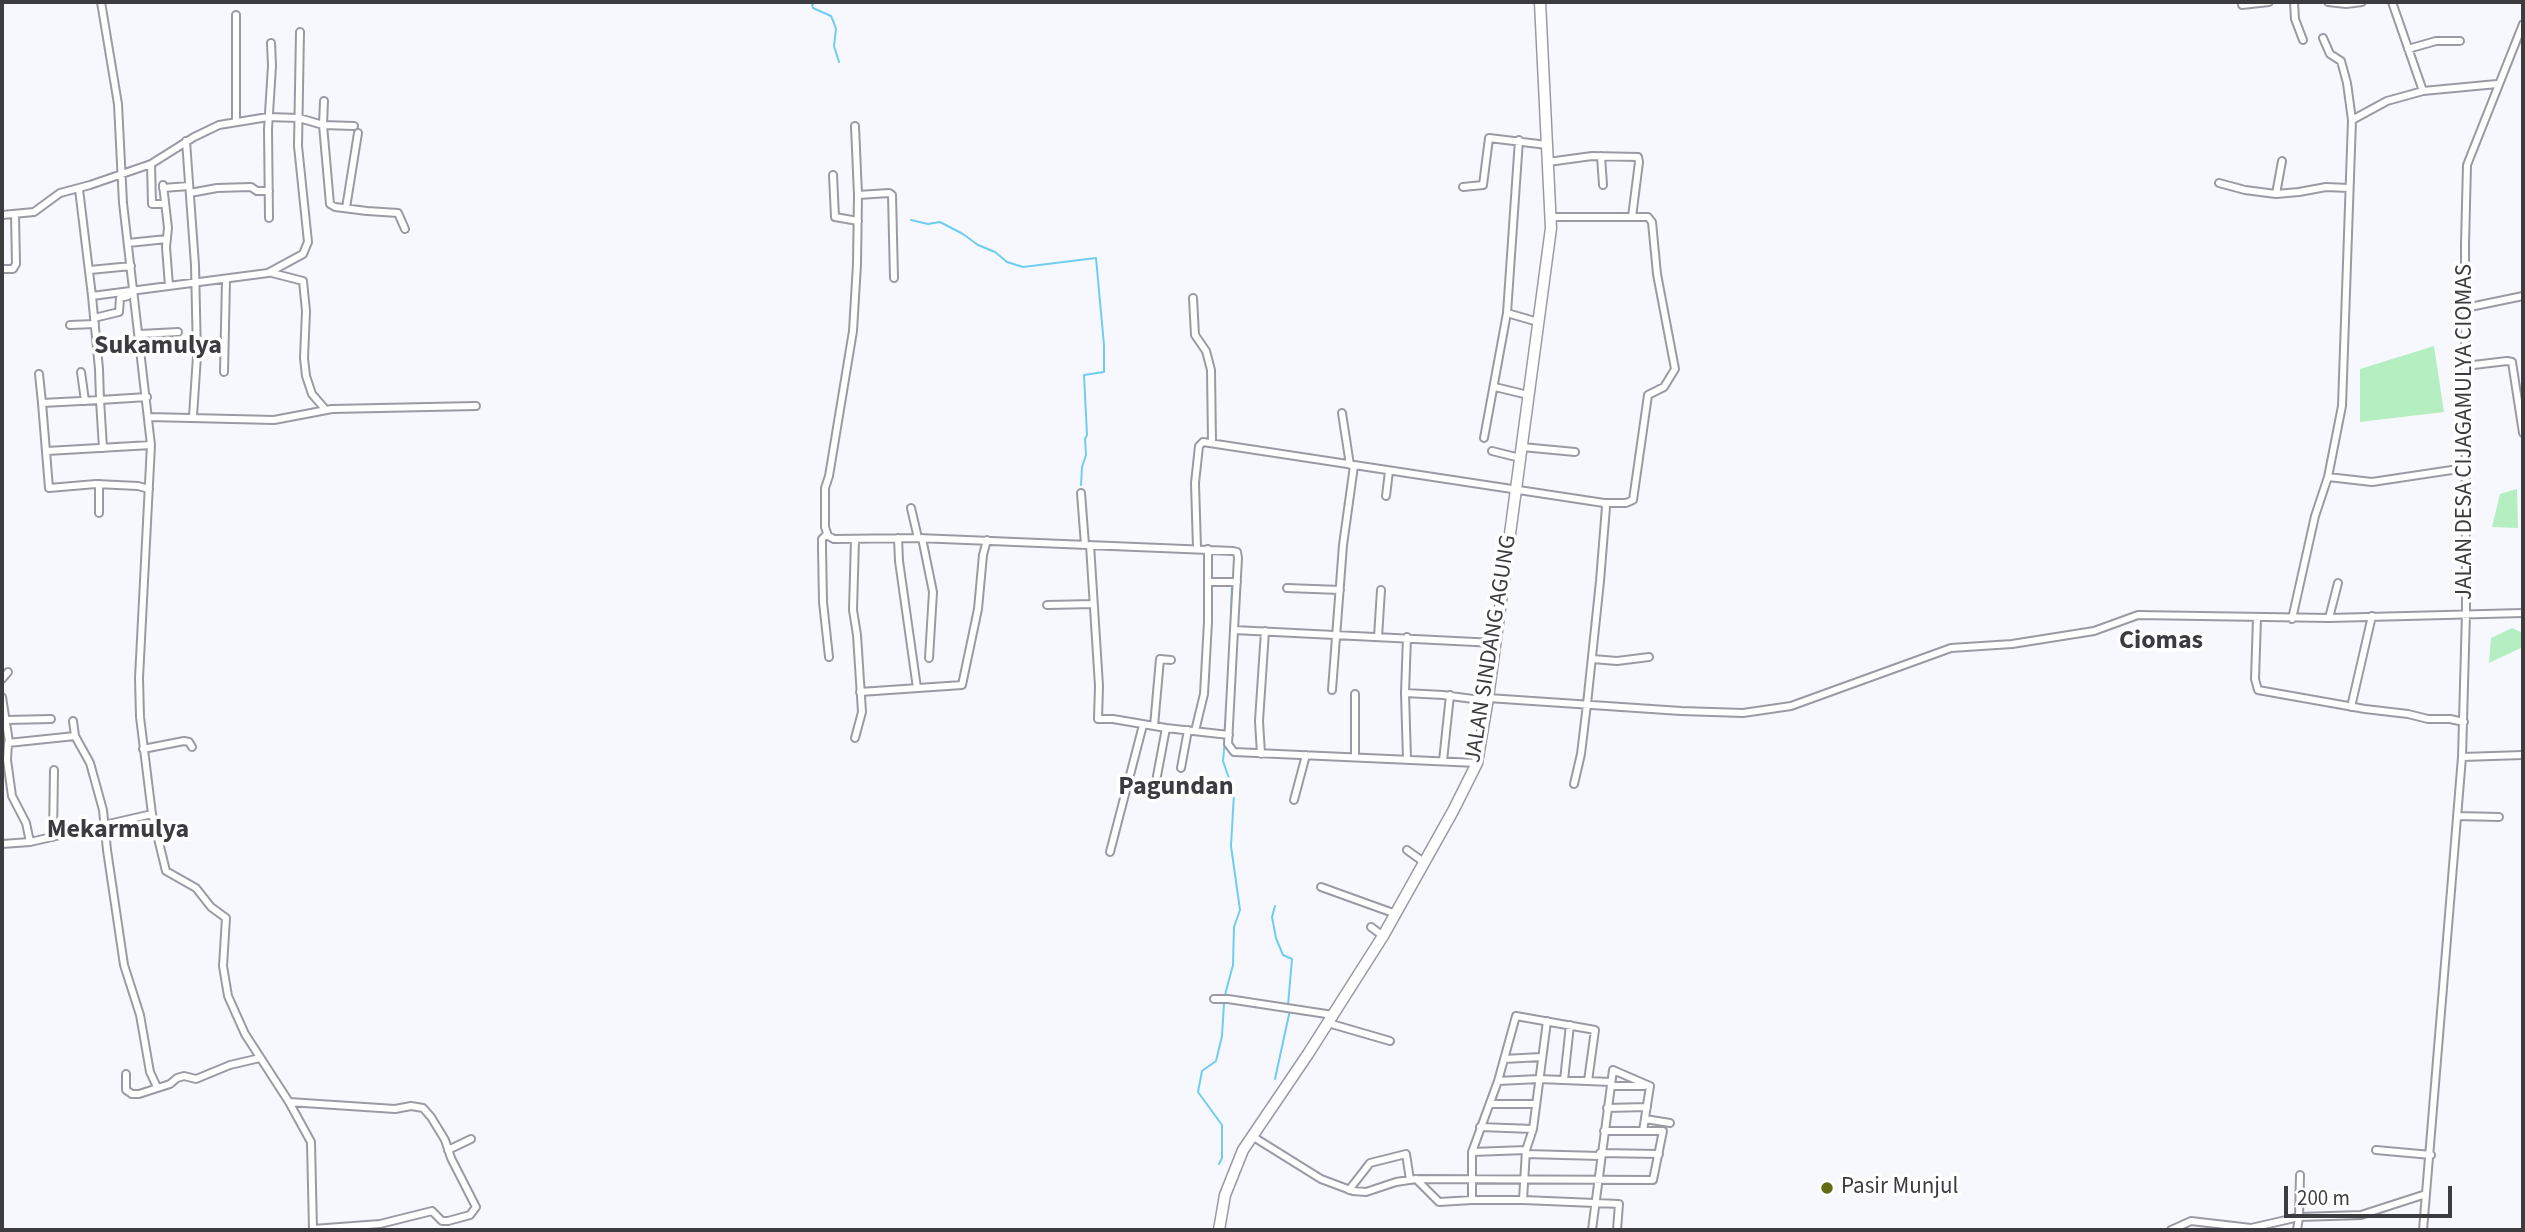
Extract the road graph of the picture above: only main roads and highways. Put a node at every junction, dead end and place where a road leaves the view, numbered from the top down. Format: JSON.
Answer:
{"nodes":[{"id":1,"x":1540,"y":2,"type":"edge"},
{"id":2,"x":1219,"y":1230,"type":"edge"}],
"edges":[{"from":1,"to":2,"type":"main road","name":"JALAN SINDANG AGUNG"}]}
